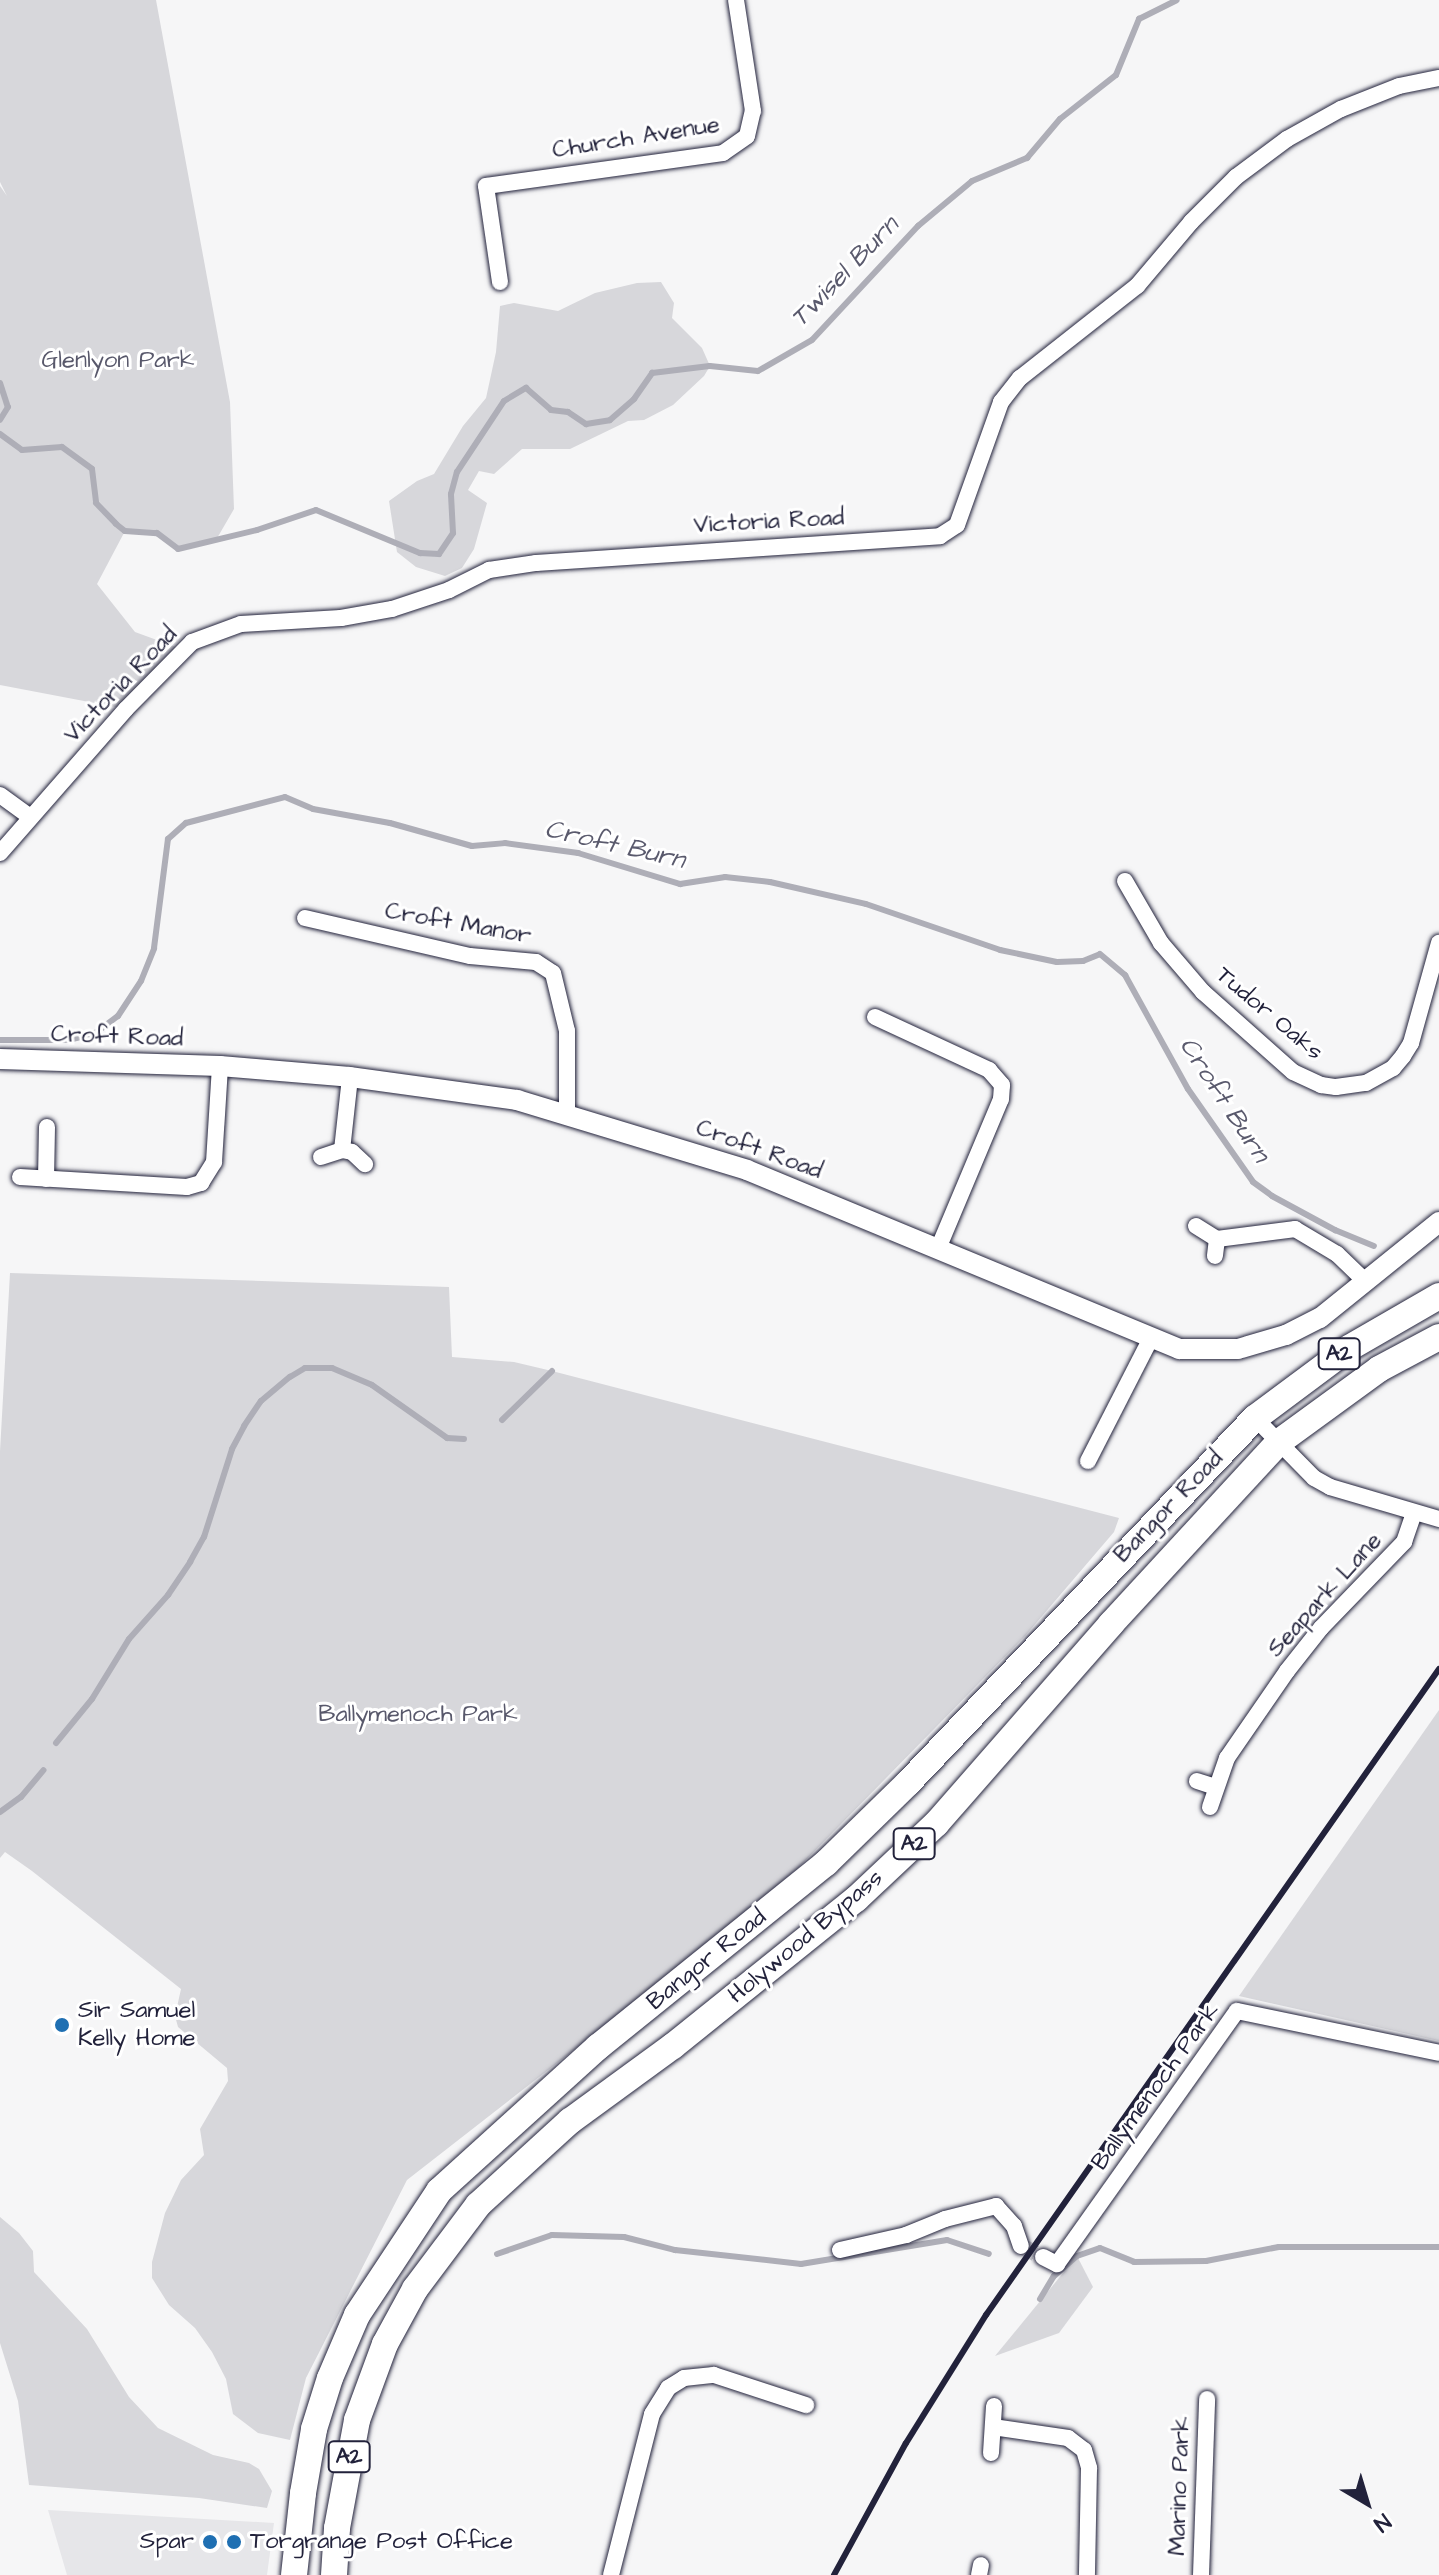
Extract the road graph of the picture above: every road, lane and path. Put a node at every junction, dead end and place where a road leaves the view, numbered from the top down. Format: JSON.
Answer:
{"nodes":[{"id":1,"x":736,"y":0,"type":"edge"},
{"id":2,"x":1439,"y":78,"type":"edge"},
{"id":3,"x":500,"y":282,"type":"dead end"},
{"id":4,"x":0,"y":795,"type":"edge"},
{"id":5,"x":30,"y":817,"type":"junction"},
{"id":6,"x":0,"y":853,"type":"edge"},
{"id":7,"x":1125,"y":881,"type":"dead end"},
{"id":8,"x":305,"y":918,"type":"dead end"},
{"id":9,"x":1439,"y":943,"type":"edge"},
{"id":10,"x":875,"y":1017,"type":"dead end"},
{"id":11,"x":0,"y":1059,"type":"edge"},
{"id":12,"x":220,"y":1066,"type":"junction"},
{"id":13,"x":350,"y":1077,"type":"junction"},
{"id":14,"x":567,"y":1115,"type":"junction"},
{"id":15,"x":47,"y":1127,"type":"dead end"},
{"id":16,"x":342,"y":1150,"type":"junction"},
{"id":17,"x":321,"y":1157,"type":"dead end"},
{"id":18,"x":365,"y":1164,"type":"dead end"},
{"id":19,"x":20,"y":1177,"type":"dead end"},
{"id":20,"x":46,"y":1179,"type":"junction"},
{"id":21,"x":1439,"y":1222,"type":"edge"},
{"id":22,"x":1196,"y":1226,"type":"dead end"},
{"id":23,"x":1217,"y":1239,"type":"junction"},
{"id":24,"x":938,"y":1249,"type":"junction"},
{"id":25,"x":1215,"y":1256,"type":"dead end"},
{"id":26,"x":1366,"y":1282,"type":"junction"},
{"id":27,"x":1439,"y":1296,"type":"edge"},
{"id":28,"x":1439,"y":1337,"type":"edge"},
{"id":29,"x":1150,"y":1340,"type":"junction"},
{"id":30,"x":1255,"y":1418,"type":"junction"},
{"id":31,"x":1279,"y":1442,"type":"junction"},
{"id":32,"x":1088,"y":1461,"type":"dead end"},
{"id":33,"x":1414,"y":1513,"type":"junction"},
{"id":34,"x":1439,"y":1519,"type":"edge"},
{"id":35,"x":1197,"y":1781,"type":"dead end"},
{"id":36,"x":1215,"y":1787,"type":"junction"},
{"id":37,"x":1210,"y":1807,"type":"dead end"},
{"id":38,"x":1439,"y":2053,"type":"edge"},
{"id":39,"x":404,"y":2240,"type":"junction"},
{"id":40,"x":1021,"y":2246,"type":"tunnel mouth"},
{"id":41,"x":840,"y":2250,"type":"dead end"},
{"id":42,"x":1043,"y":2257,"type":"dead end"},
{"id":43,"x":436,"y":2261,"type":"junction"},
{"id":44,"x":1207,"y":2399,"type":"dead end"},
{"id":45,"x":806,"y":2405,"type":"dead end"},
{"id":46,"x":994,"y":2406,"type":"dead end"},
{"id":47,"x":993,"y":2427,"type":"junction"},
{"id":48,"x":991,"y":2453,"type":"dead end"},
{"id":49,"x":294,"y":2575,"type":"edge"},
{"id":50,"x":334,"y":2575,"type":"edge"},
{"id":51,"x":611,"y":2575,"type":"edge"},
{"id":52,"x":1087,"y":2575,"type":"edge"},
{"id":53,"x":1201,"y":2575,"type":"edge"}],
"edges":[{"from":1,"to":3,"type":"street","name":"Church Avenue"},
{"from":2,"to":5,"type":"street","name":"Victoria Road"},
{"from":4,"to":5,"type":"street"},
{"from":5,"to":6,"type":"street","name":"Victoria Road"},
{"from":7,"to":9,"type":"street","name":"Tudor Oaks"},
{"from":8,"to":14,"type":"street","name":"Croft Manor"},
{"from":10,"to":24,"type":"street"},
{"from":11,"to":12,"type":"street","name":"Croft Road"},
{"from":12,"to":13,"type":"street","name":"Croft Road"},
{"from":12,"to":20,"type":"street"},
{"from":13,"to":14,"type":"street","name":"Croft Road"},
{"from":13,"to":16,"type":"street"},
{"from":14,"to":24,"type":"street","name":"Croft Road"},
{"from":15,"to":20,"type":"street"},
{"from":16,"to":17,"type":"street"},
{"from":16,"to":18,"type":"street"},
{"from":19,"to":20,"type":"street"},
{"from":21,"to":26,"type":"street","name":"Croft Road"},
{"from":22,"to":23,"type":"street"},
{"from":23,"to":25,"type":"street"},
{"from":23,"to":26,"type":"street"},
{"from":24,"to":29,"type":"street","name":"Croft Road"},
{"from":26,"to":29,"type":"street","name":"Croft Road"},
{"from":27,"to":30,"type":"highway","number":"A2"},
{"from":28,"to":31,"type":"highway","name":"Holywood Bypass","number":"A2"},
{"from":29,"to":32,"type":"street"},
{"from":30,"to":31,"type":"street"},
{"from":30,"to":39,"type":"highway","name":"Bangor Road","number":"A2"},
{"from":31,"to":33,"type":"street"},
{"from":31,"to":43,"type":"highway","name":"Holywood Bypass","number":"A2"},
{"from":33,"to":34,"type":"street"},
{"from":33,"to":36,"type":"street","name":"Seapark Lane"},
{"from":35,"to":36,"type":"street"},
{"from":36,"to":37,"type":"street","name":"Seapark Lane"},
{"from":38,"to":42,"type":"street","name":"Ballymenoch Park"},
{"from":39,"to":43,"type":"highway"},
{"from":39,"to":49,"type":"highway","name":"Bangor Road","number":"A2"},
{"from":40,"to":41,"type":"street"},
{"from":43,"to":50,"type":"highway","name":"Holywood Bypass","number":"A2"},
{"from":44,"to":53,"type":"street","name":"Marino Park"},
{"from":45,"to":51,"type":"street"},
{"from":46,"to":47,"type":"street"},
{"from":47,"to":48,"type":"street"},
{"from":47,"to":52,"type":"street"}]}
